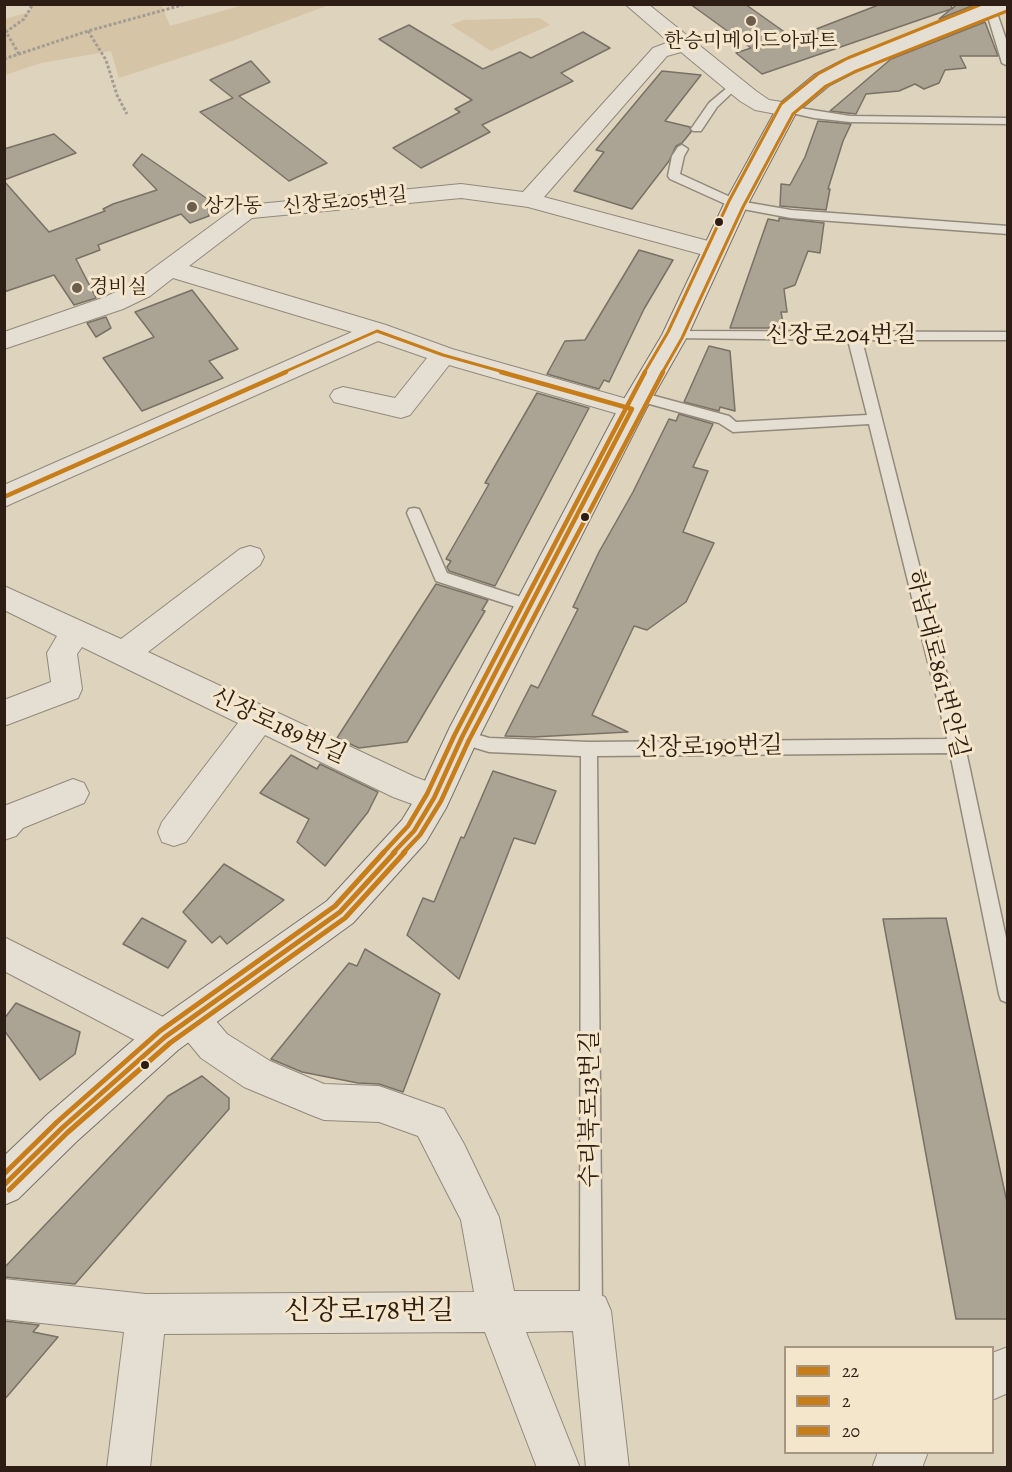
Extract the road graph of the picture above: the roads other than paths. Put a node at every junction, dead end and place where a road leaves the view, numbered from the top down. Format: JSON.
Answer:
{"nodes":[{"id":1,"x":634,"y":4,"type":"edge"},
{"id":2,"x":998,"y":7,"type":"edge"},
{"id":3,"x":684,"y":45,"type":"junction"},
{"id":4,"x":1008,"y":63,"type":"edge"},
{"id":5,"x":734,"y":85,"type":"junction"},
{"id":6,"x":787,"y":109,"type":"junction"},
{"id":7,"x":1008,"y":122,"type":"edge"},
{"id":8,"x":697,"y":129,"type":"dead end"},
{"id":9,"x":682,"y":149,"type":"dead end"},
{"id":10,"x":529,"y":200,"type":"junction"},
{"id":11,"x":736,"y":204,"type":"junction"},
{"id":12,"x":1008,"y":230,"type":"edge"},
{"id":13,"x":714,"y":250,"type":"junction"},
{"id":14,"x":172,"y":269,"type":"junction"},
{"id":15,"x":377,"y":332,"type":"junction"},
{"id":16,"x":675,"y":335,"type":"junction"},
{"id":17,"x":854,"y":336,"type":"junction"},
{"id":18,"x":1008,"y":336,"type":"edge"},
{"id":19,"x":4,"y":341,"type":"edge"},
{"id":20,"x":443,"y":354,"type":"junction"},
{"id":21,"x":344,"y":396,"type":"dead end"},
{"id":22,"x":636,"y":403,"type":"junction"},
{"id":23,"x":875,"y":419,"type":"junction"},
{"id":24,"x":4,"y":496,"type":"edge"},
{"id":25,"x":414,"y":513,"type":"dead end"},
{"id":26,"x":250,"y":557,"type":"dead end"},
{"id":27,"x":4,"y":597,"type":"edge"},
{"id":28,"x":531,"y":606,"type":"junction"},
{"id":29,"x":76,"y":631,"type":"junction"},
{"id":30,"x":123,"y":654,"type":"junction"},
{"id":31,"x":4,"y":713,"type":"edge"},
{"id":32,"x":260,"y":718,"type":"junction"},
{"id":33,"x":462,"y":737,"type":"junction"},
{"id":34,"x":957,"y":746,"type":"junction"},
{"id":35,"x":590,"y":749,"type":"junction"},
{"id":36,"x":73,"y":793,"type":"dead end"},
{"id":37,"x":434,"y":798,"type":"junction"},
{"id":38,"x":6,"y":816,"type":"edge"},
{"id":39,"x":174,"y":832,"type":"dead end"},
{"id":40,"x":4,"y":953,"type":"edge"},
{"id":41,"x":1008,"y":994,"type":"edge"},
{"id":42,"x":178,"y":1028,"type":"junction"},
{"id":43,"x":4,"y":1185,"type":"edge"},
{"id":44,"x":4,"y":1299,"type":"edge"},
{"id":45,"x":591,"y":1311,"type":"junction"},
{"id":46,"x":498,"y":1312,"type":"junction"},
{"id":47,"x":146,"y":1314,"type":"junction"},
{"id":48,"x":1008,"y":1367,"type":"edge"},
{"id":49,"x":994,"y":1378,"type":"edge"},
{"id":50,"x":905,"y":1454,"type":"edge"},
{"id":51,"x":128,"y":1467,"type":"edge"},
{"id":52,"x":559,"y":1467,"type":"edge"},
{"id":53,"x":608,"y":1467,"type":"edge"},
{"id":54,"x":893,"y":1467,"type":"edge"}],
"edges":[{"from":1,"to":3,"type":"street"},
{"from":2,"to":4,"type":"lane"},
{"from":2,"to":6,"type":"street"},
{"from":3,"to":5,"type":"street"},
{"from":3,"to":10,"type":"street"},
{"from":5,"to":6,"type":"street"},
{"from":5,"to":8,"type":"lane"},
{"from":6,"to":7,"type":"lane"},
{"from":6,"to":11,"type":"street"},
{"from":9,"to":11,"type":"lane"},
{"from":10,"to":13,"type":"street","name":"신장로205번길"},
{"from":10,"to":14,"type":"street","name":"신장로205번길"},
{"from":11,"to":12,"type":"lane"},
{"from":11,"to":13,"type":"street"},
{"from":13,"to":16,"type":"street"},
{"from":14,"to":15,"type":"street"},
{"from":14,"to":19,"type":"street","name":"신장로205번길"},
{"from":15,"to":20,"type":"street"},
{"from":15,"to":24,"type":"street"},
{"from":16,"to":17,"type":"lane","name":"신장로204번길"},
{"from":16,"to":22,"type":"street"},
{"from":17,"to":18,"type":"lane","name":"신장로204번길"},
{"from":17,"to":23,"type":"lane","name":"하남대로861번안길"},
{"from":20,"to":21,"type":"street"},
{"from":20,"to":22,"type":"street"},
{"from":22,"to":23,"type":"lane"},
{"from":22,"to":28,"type":"street"},
{"from":23,"to":34,"type":"lane","name":"하남대로861번안길"},
{"from":25,"to":28,"type":"lane"},
{"from":26,"to":30,"type":"street"},
{"from":27,"to":29,"type":"street","name":"신장로189번길"},
{"from":28,"to":33,"type":"street"},
{"from":29,"to":30,"type":"street","name":"신장로189번길"},
{"from":29,"to":31,"type":"street"},
{"from":30,"to":32,"type":"street","name":"신장로189번길"},
{"from":32,"to":37,"type":"street","name":"신장로189번길"},
{"from":32,"to":39,"type":"street"},
{"from":33,"to":35,"type":"lane","name":"신장로190번길"},
{"from":33,"to":37,"type":"street"},
{"from":34,"to":35,"type":"lane","name":"신장로190번길"},
{"from":34,"to":41,"type":"lane","name":"하남대로861번안길"},
{"from":35,"to":45,"type":"lane","name":"수리북로13번길"},
{"from":36,"to":38,"type":"street"},
{"from":37,"to":42,"type":"street"},
{"from":40,"to":42,"type":"street"},
{"from":42,"to":43,"type":"street"},
{"from":42,"to":46,"type":"street"},
{"from":44,"to":47,"type":"street","name":"신장로178번길"},
{"from":45,"to":46,"type":"street","name":"신장로178번길"},
{"from":45,"to":53,"type":"street","name":"수리북로13번길"},
{"from":46,"to":47,"type":"street","name":"신장로178번길"},
{"from":46,"to":52,"type":"street"},
{"from":47,"to":51,"type":"street"},
{"from":48,"to":49,"type":"street"},
{"from":50,"to":54,"type":"street"}]}
